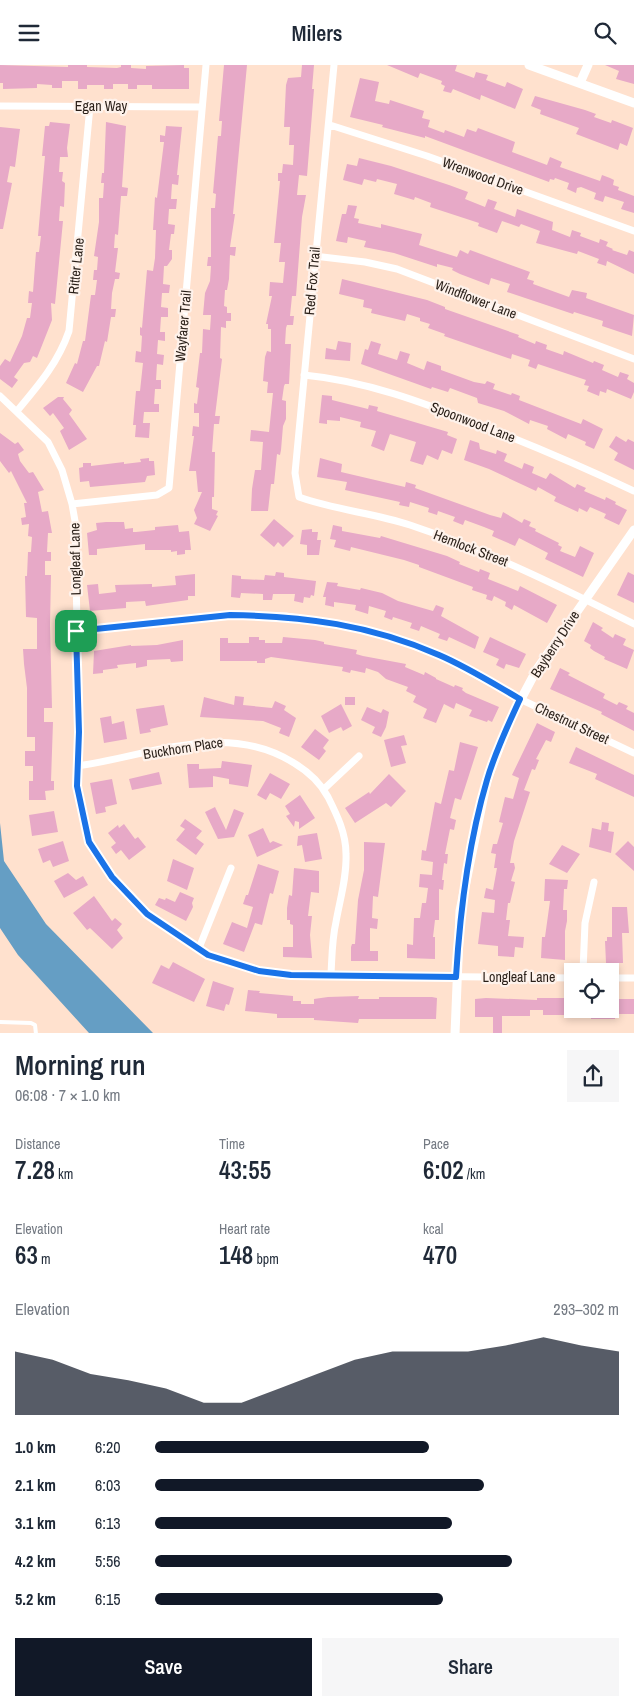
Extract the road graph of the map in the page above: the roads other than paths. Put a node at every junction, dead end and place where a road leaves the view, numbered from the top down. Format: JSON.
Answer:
{"nodes":[{"id":1,"x":206,"y":65,"type":"edge"},
{"id":2,"x":334,"y":65,"type":"edge"},
{"id":3,"x":529,"y":65,"type":"edge"},
{"id":4,"x":588,"y":65,"type":"edge"},
{"id":5,"x":580,"y":83,"type":"junction"},
{"id":6,"x":634,"y":103,"type":"edge"},
{"id":7,"x":0,"y":105,"type":"edge"},
{"id":8,"x":90,"y":105,"type":"junction"},
{"id":9,"x":202,"y":107,"type":"junction"},
{"id":10,"x":330,"y":125,"type":"junction"},
{"id":11,"x":634,"y":231,"type":"edge"},
{"id":12,"x":314,"y":256,"type":"junction"},
{"id":13,"x":634,"y":359,"type":"edge"},
{"id":14,"x":304,"y":375,"type":"junction"},
{"id":15,"x":0,"y":396,"type":"edge"},
{"id":16,"x":18,"y":411,"type":"junction"},
{"id":17,"x":634,"y":491,"type":"edge"},
{"id":18,"x":299,"y":497,"type":"joint"},
{"id":19,"x":72,"y":504,"type":"junction"},
{"id":20,"x":634,"y":530,"type":"edge"},
{"id":21,"x":585,"y":599,"type":"junction"},
{"id":22,"x":634,"y":624,"type":"edge"},
{"id":23,"x":76,"y":631,"type":"junction"},
{"id":24,"x":520,"y":699,"type":"junction"},
{"id":25,"x":634,"y":753,"type":"edge"},
{"id":26,"x":359,"y":756,"type":"dead end"},
{"id":27,"x":77,"y":766,"type":"junction"},
{"id":28,"x":324,"y":789,"type":"junction"},
{"id":29,"x":232,"y":869,"type":"dead end"},
{"id":30,"x":594,"y":881,"type":"dead end"},
{"id":31,"x":199,"y":948,"type":"junction"},
{"id":32,"x":583,"y":963,"type":"edge"},
{"id":33,"x":331,"y":974,"type":"junction"},
{"id":34,"x":456,"y":977,"type":"junction"},
{"id":35,"x":564,"y":977,"type":"edge"},
{"id":36,"x":619,"y":978,"type":"edge"},
{"id":37,"x":634,"y":978,"type":"edge"},
{"id":38,"x":0,"y":1022,"type":"edge"},
{"id":39,"x":36,"y":1033,"type":"edge"},
{"id":40,"x":455,"y":1033,"type":"edge"}],
"edges":[{"from":1,"to":9,"type":"street","name":"Wayfarer Trail"},
{"from":2,"to":10,"type":"street","name":"Red Fox Trail"},
{"from":3,"to":5,"type":"street"},
{"from":4,"to":5,"type":"street"},
{"from":5,"to":6,"type":"street"},
{"from":7,"to":8,"type":"street","name":"Egan Way"},
{"from":8,"to":9,"type":"street","name":"Egan Way"},
{"from":8,"to":16,"type":"street","name":"Ritter Lane"},
{"from":9,"to":19,"type":"street","name":"Wayfarer Trail"},
{"from":10,"to":11,"type":"street","name":"Wrenwood Drive"},
{"from":10,"to":12,"type":"street","name":"Red Fox Trail"},
{"from":12,"to":13,"type":"street","name":"Windflower Lane"},
{"from":12,"to":14,"type":"street","name":"Red Fox Trail"},
{"from":14,"to":17,"type":"street","name":"Spoonwood Lane"},
{"from":14,"to":18,"type":"street","name":"Red Fox Trail"},
{"from":15,"to":16,"type":"street","name":"Longleaf Lane"},
{"from":16,"to":19,"type":"street","name":"Longleaf Lane"},
{"from":18,"to":21,"type":"street","name":"Hemlock Street"},
{"from":19,"to":23,"type":"street","name":"Longleaf Lane"},
{"from":20,"to":21,"type":"street","name":"Bayberry Drive"},
{"from":21,"to":22,"type":"street","name":"Hemlock Street"},
{"from":21,"to":24,"type":"street","name":"Bayberry Drive"},
{"from":23,"to":24,"type":"street","name":"Chestnut Street"},
{"from":23,"to":27,"type":"street","name":"Longleaf Lane"},
{"from":24,"to":25,"type":"street","name":"Chestnut Street"},
{"from":24,"to":34,"type":"street","name":"Bayberry Drive"},
{"from":26,"to":28,"type":"street"},
{"from":27,"to":28,"type":"street","name":"Buckhorn Place"},
{"from":27,"to":31,"type":"street","name":"Longleaf Lane"},
{"from":28,"to":33,"type":"street","name":"Buckhorn Place"},
{"from":29,"to":31,"type":"street"},
{"from":30,"to":32,"type":"street"},
{"from":31,"to":33,"type":"street","name":"Longleaf Lane"},
{"from":33,"to":34,"type":"street","name":"Longleaf Lane"},
{"from":34,"to":35,"type":"street","name":"Longleaf Lane"},
{"from":34,"to":40,"type":"street","name":"Bayberry Drive"},
{"from":36,"to":37,"type":"street"},
{"from":38,"to":39,"type":"lane"}]}
